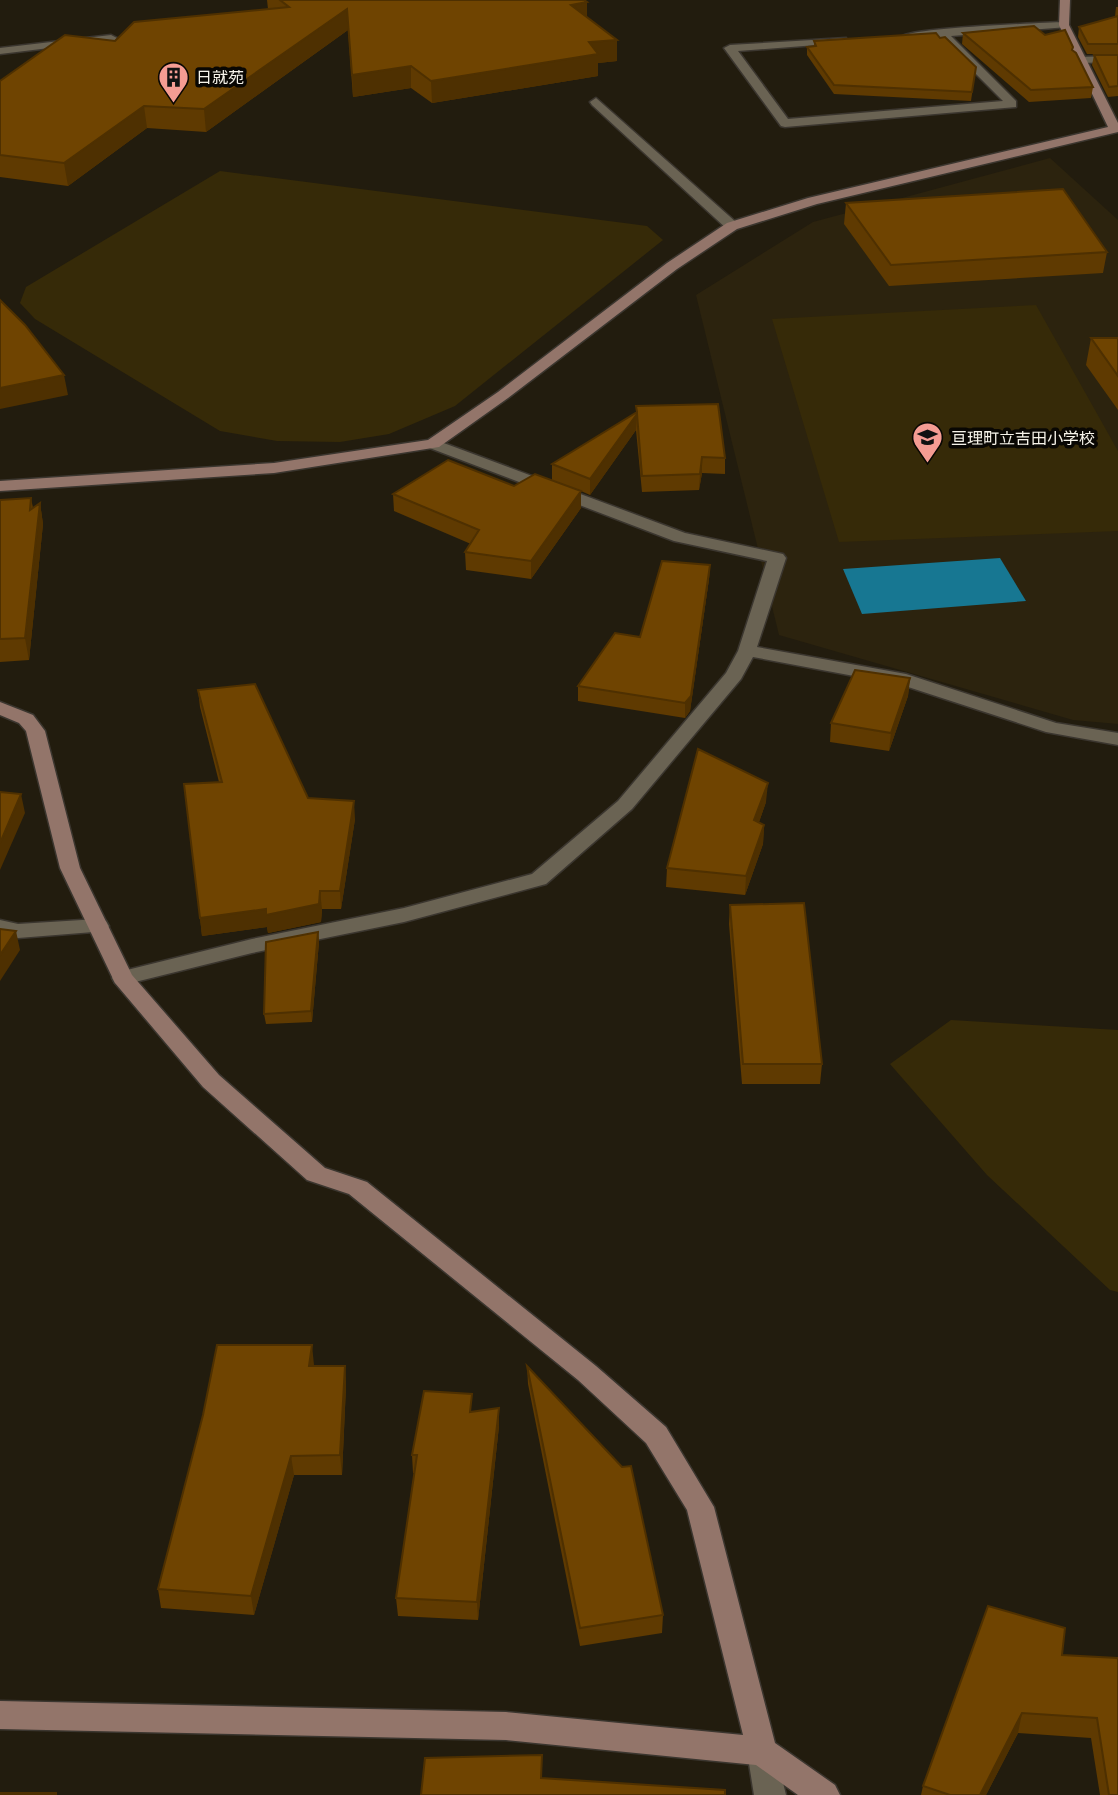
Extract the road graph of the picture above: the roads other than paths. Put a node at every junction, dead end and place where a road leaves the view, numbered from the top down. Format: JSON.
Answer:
{"nodes":[{"id":1,"x":1065,"y":0,"type":"edge"},
{"id":2,"x":1064,"y":25,"type":"junction"},
{"id":3,"x":941,"y":33,"type":"junction"},
{"id":4,"x":902,"y":36,"type":"edge"},
{"id":5,"x":111,"y":38,"type":"edge"},
{"id":6,"x":849,"y":40,"type":"edge"},
{"id":7,"x":0,"y":51,"type":"edge"},
{"id":8,"x":1079,"y":60,"type":"junction"},
{"id":9,"x":1118,"y":60,"type":"edge"},
{"id":10,"x":596,"y":102,"type":"dead end"},
{"id":11,"x":1117,"y":128,"type":"edge"},
{"id":12,"x":732,"y":226,"type":"junction"},
{"id":13,"x":432,"y":444,"type":"junction"},
{"id":14,"x":0,"y":486,"type":"edge"},
{"id":15,"x":747,"y":651,"type":"junction"},
{"id":16,"x":0,"y":708,"type":"edge"},
{"id":17,"x":1118,"y":739,"type":"edge"},
{"id":18,"x":99,"y":926,"type":"junction"},
{"id":19,"x":0,"y":927,"type":"edge"},
{"id":20,"x":123,"y":978,"type":"junction"},
{"id":21,"x":0,"y":1715,"type":"edge"},
{"id":22,"x":762,"y":1751,"type":"junction"},
{"id":23,"x":770,"y":1795,"type":"edge"},
{"id":24,"x":824,"y":1795,"type":"edge"}],
"edges":[{"from":1,"to":2,"type":"street"},
{"from":2,"to":3,"type":"street"},
{"from":2,"to":8,"type":"street"},
{"from":3,"to":4,"type":"street"},
{"from":3,"to":6,"type":"street"},
{"from":5,"to":7,"type":"street"},
{"from":8,"to":9,"type":"street"},
{"from":8,"to":11,"type":"street"},
{"from":10,"to":12,"type":"street"},
{"from":11,"to":12,"type":"street"},
{"from":12,"to":13,"type":"street"},
{"from":13,"to":14,"type":"street"},
{"from":13,"to":15,"type":"street"},
{"from":15,"to":17,"type":"street"},
{"from":15,"to":20,"type":"street"},
{"from":16,"to":18,"type":"street"},
{"from":18,"to":19,"type":"street"},
{"from":18,"to":20,"type":"street"},
{"from":20,"to":22,"type":"street"},
{"from":21,"to":22,"type":"street"},
{"from":22,"to":23,"type":"street"},
{"from":22,"to":24,"type":"street"}]}
